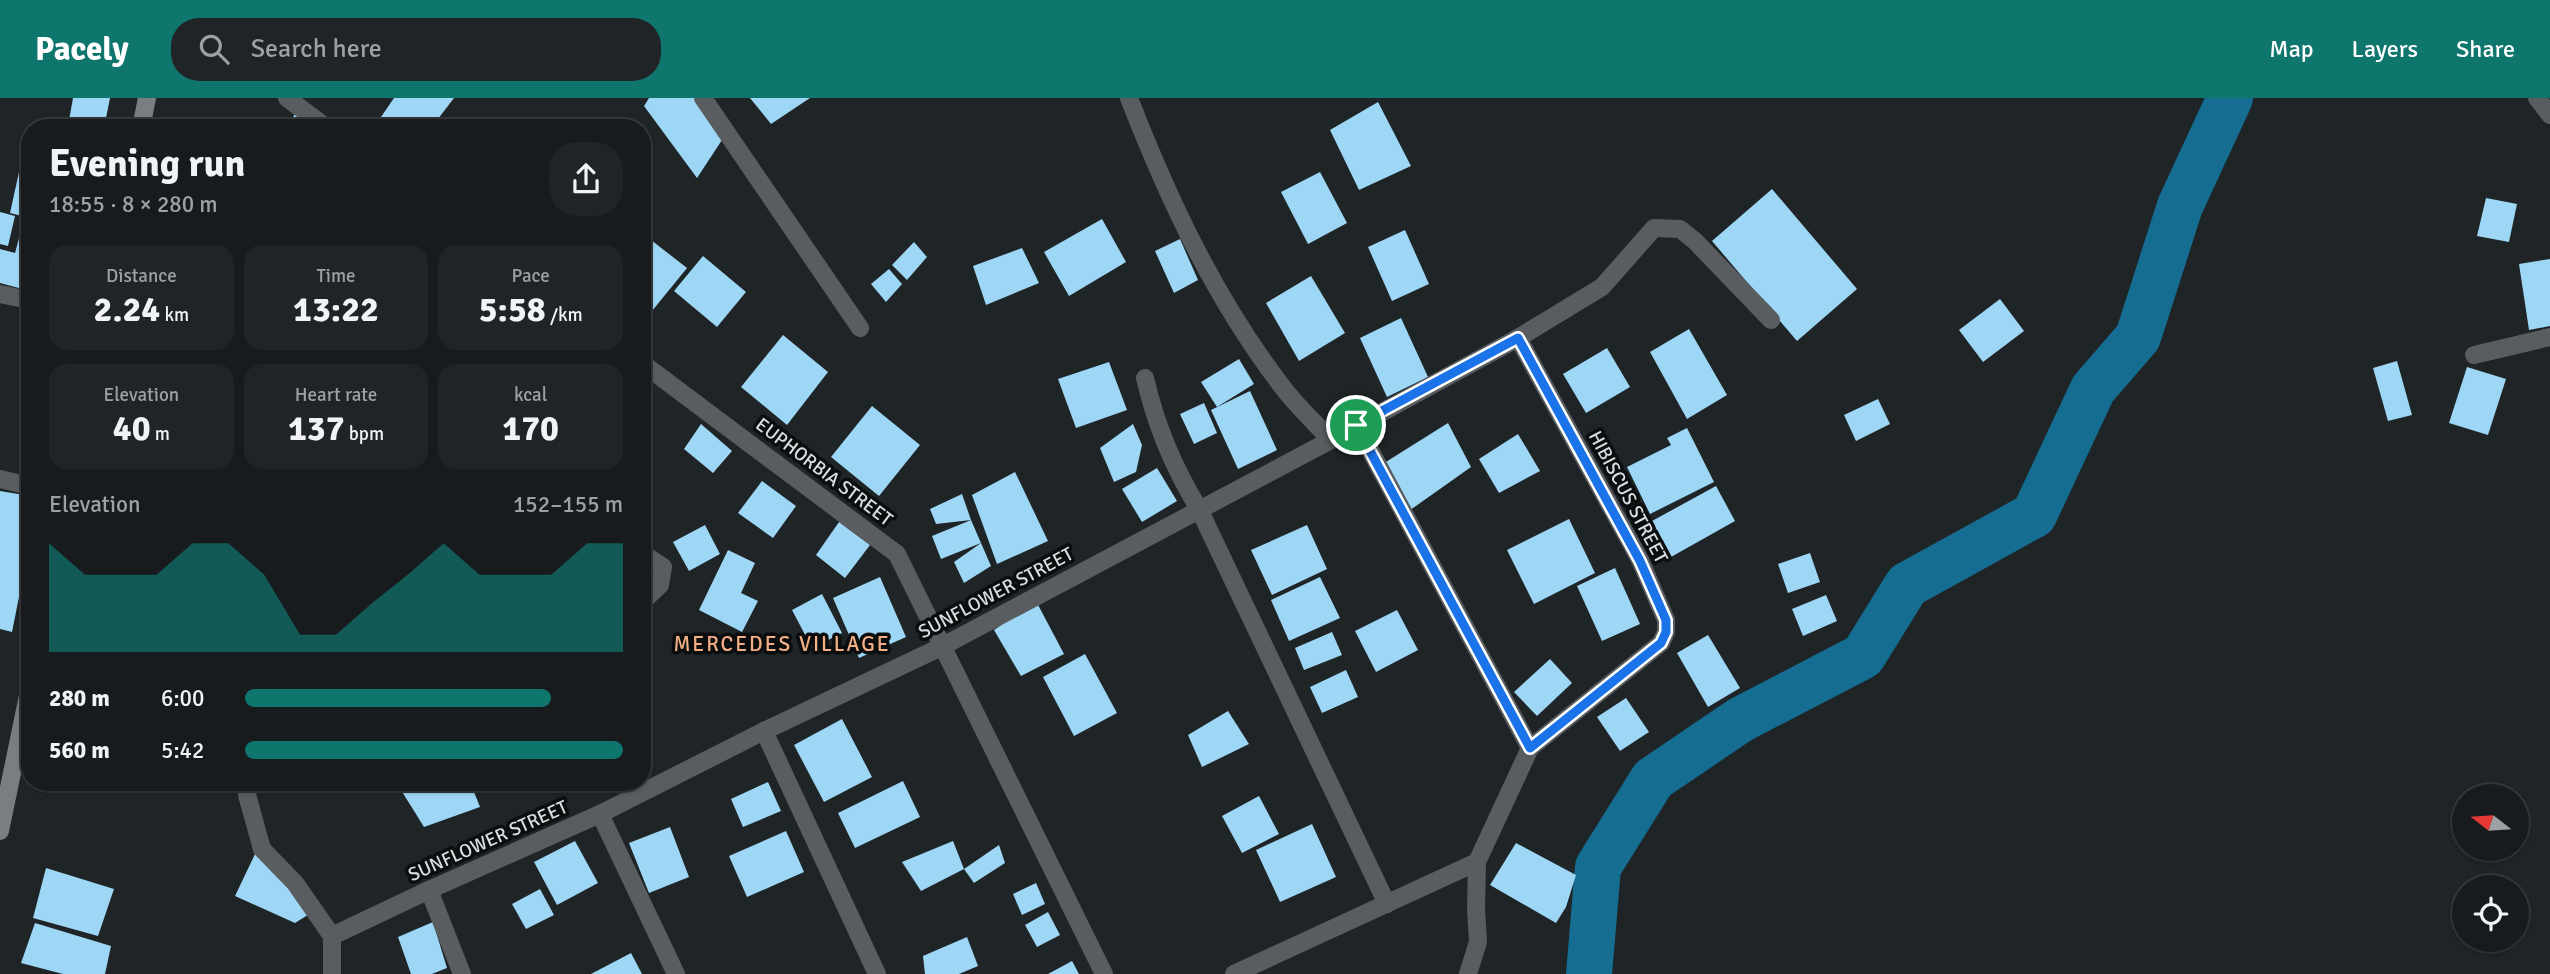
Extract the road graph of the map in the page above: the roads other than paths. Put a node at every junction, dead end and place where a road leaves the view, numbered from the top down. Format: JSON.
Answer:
{"nodes":[{"id":1,"x":147,"y":98,"type":"edge"},
{"id":2,"x":287,"y":98,"type":"edge"},
{"id":3,"x":703,"y":98,"type":"edge"},
{"id":4,"x":1129,"y":98,"type":"edge"},
{"id":5,"x":2537,"y":98,"type":"edge"},
{"id":6,"x":2550,"y":115,"type":"edge"},
{"id":7,"x":143,"y":119,"type":"edge"},
{"id":8,"x":315,"y":119,"type":"edge"},
{"id":9,"x":0,"y":294,"type":"edge"},
{"id":10,"x":21,"y":298,"type":"edge"},
{"id":11,"x":1771,"y":320,"type":"dead end"},
{"id":12,"x":860,"y":328,"type":"dead end"},
{"id":13,"x":2550,"y":337,"type":"edge"},
{"id":14,"x":1518,"y":338,"type":"junction"},
{"id":15,"x":2474,"y":355,"type":"dead end"},
{"id":16,"x":651,"y":370,"type":"edge"},
{"id":17,"x":1145,"y":378,"type":"dead end"},
{"id":18,"x":1356,"y":425,"type":"junction"},
{"id":19,"x":1331,"y":440,"type":"junction"},
{"id":20,"x":0,"y":479,"type":"edge"},
{"id":21,"x":21,"y":484,"type":"edge"},
{"id":22,"x":1199,"y":509,"type":"junction"},
{"id":23,"x":651,"y":559,"type":"edge"},
{"id":24,"x":651,"y":594,"type":"edge"},
{"id":25,"x":942,"y":647,"type":"junction"},
{"id":26,"x":21,"y":729,"type":"edge"},
{"id":27,"x":764,"y":731,"type":"junction"},
{"id":28,"x":1530,"y":748,"type":"junction"},
{"id":29,"x":651,"y":788,"type":"edge"},
{"id":30,"x":248,"y":791,"type":"edge"},
{"id":31,"x":645,"y":791,"type":"edge"},
{"id":32,"x":600,"y":814,"type":"junction"},
{"id":33,"x":1,"y":824,"type":"edge"},
{"id":34,"x":1477,"y":862,"type":"junction"},
{"id":35,"x":429,"y":890,"type":"junction"},
{"id":36,"x":1387,"y":904,"type":"junction"},
{"id":37,"x":332,"y":936,"type":"junction"},
{"id":38,"x":332,"y":974,"type":"edge"},
{"id":39,"x":462,"y":974,"type":"edge"},
{"id":40,"x":676,"y":974,"type":"edge"},
{"id":41,"x":877,"y":974,"type":"edge"},
{"id":42,"x":1104,"y":974,"type":"edge"},
{"id":43,"x":1234,"y":974,"type":"edge"},
{"id":44,"x":1468,"y":974,"type":"edge"}],
"edges":[{"from":1,"to":7,"type":"street"},
{"from":2,"to":8,"type":"street"},
{"from":3,"to":12,"type":"street"},
{"from":4,"to":19,"type":"street"},
{"from":5,"to":6,"type":"street"},
{"from":9,"to":10,"type":"street"},
{"from":11,"to":14,"type":"street","name":"SUNFLOWER STREET"},
{"from":13,"to":15,"type":"street"},
{"from":14,"to":18,"type":"street","name":"SUNFLOWER STREET"},
{"from":14,"to":28,"type":"street","name":"HIBISCUS STREET"},
{"from":16,"to":25,"type":"street","name":"EUPHORBIA STREET"},
{"from":17,"to":22,"type":"street"},
{"from":18,"to":19,"type":"street","name":"SUNFLOWER STREET"},
{"from":18,"to":28,"type":"street"},
{"from":19,"to":22,"type":"street","name":"SUNFLOWER STREET"},
{"from":20,"to":21,"type":"street"},
{"from":22,"to":25,"type":"street","name":"SUNFLOWER STREET"},
{"from":22,"to":36,"type":"street"},
{"from":23,"to":24,"type":"street"},
{"from":25,"to":27,"type":"street","name":"SUNFLOWER STREET"},
{"from":25,"to":42,"type":"street","name":"EUPHORBIA STREET"},
{"from":26,"to":33,"type":"street"},
{"from":27,"to":29,"type":"street","name":"SUNFLOWER STREET"},
{"from":27,"to":41,"type":"street"},
{"from":28,"to":34,"type":"street","name":"HIBISCUS STREET"},
{"from":30,"to":37,"type":"street"},
{"from":31,"to":32,"type":"street","name":"SUNFLOWER STREET"},
{"from":32,"to":35,"type":"street","name":"SUNFLOWER STREET"},
{"from":32,"to":40,"type":"street"},
{"from":34,"to":36,"type":"street"},
{"from":34,"to":44,"type":"street"},
{"from":35,"to":37,"type":"street","name":"SUNFLOWER STREET"},
{"from":35,"to":39,"type":"street"},
{"from":36,"to":43,"type":"street"},
{"from":37,"to":38,"type":"street"}]}
